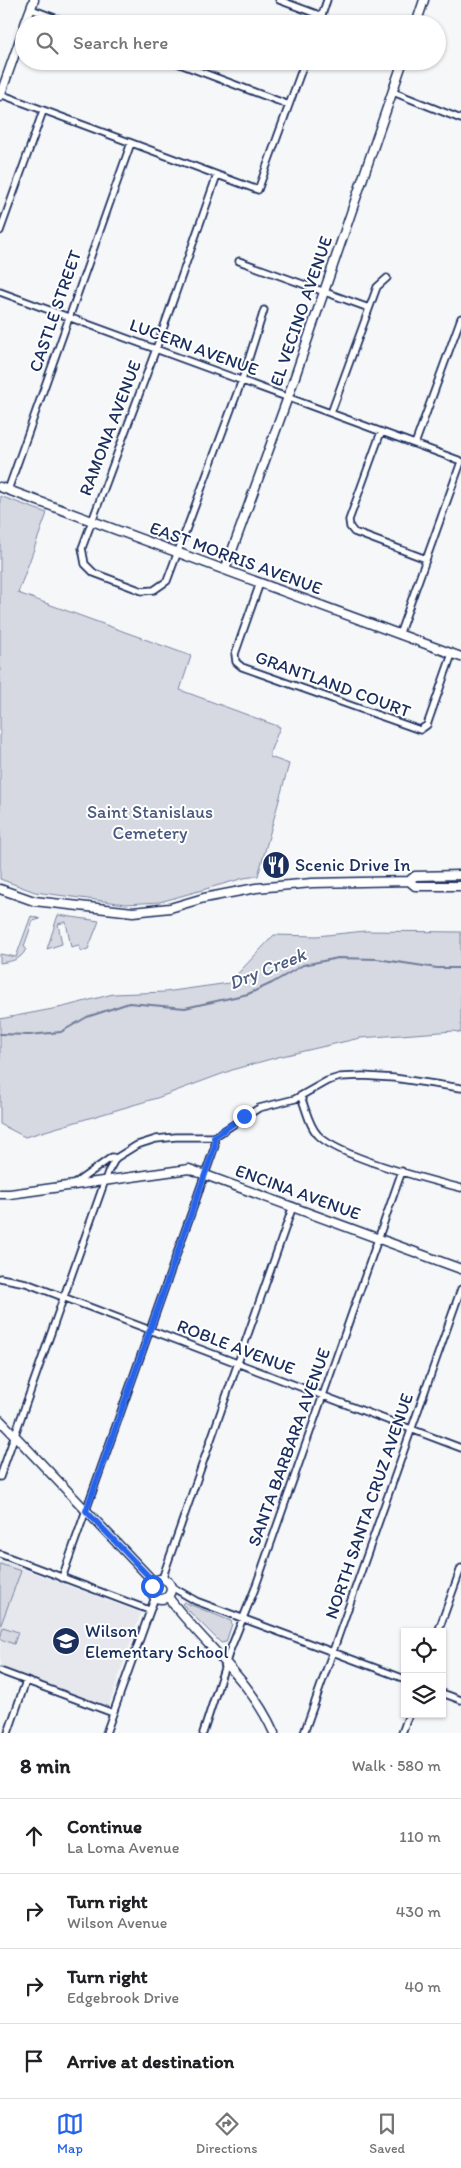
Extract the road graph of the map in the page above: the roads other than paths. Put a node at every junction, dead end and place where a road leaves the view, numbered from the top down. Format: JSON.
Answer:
{"nodes":[{"id":1,"x":34,"y":0,"type":"edge"},
{"id":2,"x":279,"y":0,"type":"edge"},
{"id":3,"x":328,"y":0,"type":"edge"},
{"id":4,"x":424,"y":0,"type":"edge"},
{"id":5,"x":31,"y":9,"type":"junction"},
{"id":6,"x":29,"y":15,"type":"edge"},
{"id":7,"x":47,"y":15,"type":"edge"},
{"id":8,"x":319,"y":15,"type":"edge"},
{"id":9,"x":322,"y":15,"type":"edge"},
{"id":10,"x":419,"y":15,"type":"edge"},
{"id":11,"x":15,"y":53,"type":"edge"},
{"id":12,"x":196,"y":70,"type":"edge"},
{"id":13,"x":302,"y":70,"type":"edge"},
{"id":14,"x":400,"y":70,"type":"edge"},
{"id":15,"x":393,"y":92,"type":"junction"},
{"id":16,"x":0,"y":95,"type":"edge"},
{"id":17,"x":289,"y":105,"type":"junction"},
{"id":18,"x":43,"y":111,"type":"junction"},
{"id":19,"x":461,"y":119,"type":"edge"},
{"id":20,"x":130,"y":143,"type":"junction"},
{"id":21,"x":217,"y":175,"type":"junction"},
{"id":22,"x":0,"y":231,"type":"edge"},
{"id":23,"x":239,"y":261,"type":"dead end"},
{"id":24,"x":388,"y":278,"type":"dead end"},
{"id":25,"x":0,"y":292,"type":"edge"},
{"id":26,"x":324,"y":292,"type":"junction"},
{"id":27,"x":369,"y":308,"type":"junction"},
{"id":28,"x":264,"y":310,"type":"dead end"},
{"id":29,"x":68,"y":317,"type":"junction"},
{"id":30,"x":461,"y":318,"type":"edge"},
{"id":31,"x":156,"y":349,"type":"junction"},
{"id":32,"x":242,"y":380,"type":"junction"},
{"id":33,"x":288,"y":397,"type":"junction"},
{"id":34,"x":331,"y":413,"type":"junction"},
{"id":35,"x":381,"y":432,"type":"junction"},
{"id":36,"x":415,"y":444,"type":"junction"},
{"id":37,"x":461,"y":462,"type":"edge"},
{"id":38,"x":4,"y":488,"type":"edge"},
{"id":39,"x":91,"y":521,"type":"junction"},
{"id":40,"x":179,"y":553,"type":"junction"},
{"id":41,"x":426,"y":559,"type":"junction"},
{"id":42,"x":225,"y":570,"type":"junction"},
{"id":43,"x":260,"y":583,"type":"junction"},
{"id":44,"x":399,"y":635,"type":"junction"},
{"id":45,"x":452,"y":654,"type":"junction"},
{"id":46,"x":461,"y":657,"type":"edge"},
{"id":47,"x":461,"y":875,"type":"edge"},
{"id":48,"x":409,"y":881,"type":"junction"},
{"id":49,"x":461,"y":886,"type":"edge"},
{"id":50,"x":0,"y":889,"type":"edge"},
{"id":51,"x":461,"y":1088,"type":"edge"},
{"id":52,"x":301,"y":1097,"type":"junction"},
{"id":53,"x":214,"y":1137,"type":"junction"},
{"id":54,"x":116,"y":1158,"type":"junction"},
{"id":55,"x":402,"y":1171,"type":"junction"},
{"id":56,"x":205,"y":1174,"type":"junction"},
{"id":57,"x":105,"y":1180,"type":"junction"},
{"id":58,"x":74,"y":1184,"type":"junction"},
{"id":59,"x":461,"y":1188,"type":"edge"},
{"id":60,"x":1,"y":1196,"type":"edge"},
{"id":61,"x":292,"y":1206,"type":"junction"},
{"id":62,"x":378,"y":1238,"type":"junction"},
{"id":63,"x":461,"y":1269,"type":"edge"},
{"id":64,"x":0,"y":1278,"type":"edge"},
{"id":65,"x":461,"y":1289,"type":"edge"},
{"id":66,"x":63,"y":1297,"type":"junction"},
{"id":67,"x":151,"y":1331,"type":"junction"},
{"id":68,"x":236,"y":1364,"type":"junction"},
{"id":69,"x":323,"y":1396,"type":"junction"},
{"id":70,"x":0,"y":1420,"type":"edge"},
{"id":71,"x":412,"y":1430,"type":"junction"},
{"id":72,"x":14,"y":1436,"type":"junction"},
{"id":73,"x":461,"y":1448,"type":"edge"},
{"id":74,"x":0,"y":1475,"type":"edge"},
{"id":75,"x":86,"y":1511,"type":"junction"},
{"id":76,"x":0,"y":1554,"type":"edge"},
{"id":77,"x":461,"y":1568,"type":"edge"},
{"id":78,"x":62,"y":1578,"type":"junction"},
{"id":79,"x":158,"y":1580,"type":"junction"},
{"id":80,"x":172,"y":1587,"type":"junction"},
{"id":81,"x":155,"y":1597,"type":"junction"},
{"id":82,"x":168,"y":1597,"type":"junction"},
{"id":83,"x":149,"y":1610,"type":"junction"},
{"id":84,"x":242,"y":1618,"type":"junction"},
{"id":85,"x":439,"y":1628,"type":"edge"},
{"id":86,"x":333,"y":1652,"type":"junction"},
{"id":87,"x":227,"y":1662,"type":"junction"},
{"id":88,"x":0,"y":1671,"type":"edge"},
{"id":89,"x":401,"y":1678,"type":"edge"},
{"id":90,"x":26,"y":1681,"type":"junction"},
{"id":91,"x":446,"y":1694,"type":"edge"},
{"id":92,"x":461,"y":1700,"type":"edge"},
{"id":93,"x":113,"y":1713,"type":"junction"},
{"id":94,"x":408,"y":1718,"type":"edge"},
{"id":95,"x":8,"y":1733,"type":"edge"},
{"id":96,"x":106,"y":1733,"type":"edge"},
{"id":97,"x":203,"y":1733,"type":"edge"},
{"id":98,"x":274,"y":1733,"type":"edge"},
{"id":99,"x":304,"y":1733,"type":"edge"},
{"id":100,"x":402,"y":1733,"type":"edge"}],
"edges":[{"from":1,"to":5,"type":"street"},
{"from":2,"to":8,"type":"street"},
{"from":3,"to":9,"type":"street"},
{"from":4,"to":10,"type":"street"},
{"from":5,"to":6,"type":"street"},
{"from":5,"to":7,"type":"street"},
{"from":11,"to":16,"type":"street"},
{"from":12,"to":17,"type":"street"},
{"from":13,"to":17,"type":"street"},
{"from":14,"to":15,"type":"street","name":"EL VECINO AVENUE"},
{"from":15,"to":19,"type":"street"},
{"from":15,"to":26,"type":"street","name":"EL VECINO AVENUE"},
{"from":16,"to":18,"type":"street"},
{"from":17,"to":21,"type":"street"},
{"from":18,"to":20,"type":"street"},
{"from":18,"to":22,"type":"street"},
{"from":20,"to":21,"type":"street"},
{"from":20,"to":29,"type":"street","name":"CASTLE STREET"},
{"from":21,"to":31,"type":"street","name":"RAMONA AVENUE"},
{"from":23,"to":26,"type":"street"},
{"from":24,"to":27,"type":"street"},
{"from":25,"to":29,"type":"street","name":"LUCERN AVENUE"},
{"from":26,"to":27,"type":"street"},
{"from":26,"to":33,"type":"street","name":"EL VECINO AVENUE"},
{"from":27,"to":34,"type":"street"},
{"from":28,"to":32,"type":"street"},
{"from":29,"to":31,"type":"street","name":"LUCERN AVENUE"},
{"from":29,"to":38,"type":"street","name":"CASTLE STREET"},
{"from":30,"to":36,"type":"street"},
{"from":31,"to":32,"type":"street","name":"LUCERN AVENUE"},
{"from":31,"to":39,"type":"street","name":"RAMONA AVENUE"},
{"from":32,"to":33,"type":"street","name":"LUCERN AVENUE"},
{"from":32,"to":40,"type":"street"},
{"from":33,"to":34,"type":"street","name":"LUCERN AVENUE"},
{"from":33,"to":42,"type":"street","name":"EL VECINO AVENUE"},
{"from":34,"to":35,"type":"street","name":"LUCERN AVENUE"},
{"from":35,"to":36,"type":"street","name":"LUCERN AVENUE"},
{"from":35,"to":41,"type":"street"},
{"from":36,"to":37,"type":"street","name":"LUCERN AVENUE"},
{"from":37,"to":41,"type":"street"},
{"from":38,"to":39,"type":"street","name":"EAST MORRIS AVENUE"},
{"from":39,"to":40,"type":"street","name":"EAST MORRIS AVENUE"},
{"from":39,"to":40,"type":"street","name":"RAMONA AVENUE"},
{"from":40,"to":42,"type":"street","name":"EAST MORRIS AVENUE"},
{"from":41,"to":44,"type":"street"},
{"from":42,"to":43,"type":"street","name":"EAST MORRIS AVENUE"},
{"from":43,"to":44,"type":"street","name":"EAST MORRIS AVENUE"},
{"from":43,"to":45,"type":"street","name":"GRANTLAND COURT"},
{"from":44,"to":45,"type":"street","name":"EAST MORRIS AVENUE"},
{"from":45,"to":46,"type":"street","name":"EAST MORRIS AVENUE"},
{"from":47,"to":48,"type":"street"},
{"from":48,"to":49,"type":"street"},
{"from":48,"to":50,"type":"street"},
{"from":51,"to":52,"type":"street"},
{"from":52,"to":53,"type":"street"},
{"from":52,"to":55,"type":"street"},
{"from":53,"to":54,"type":"street"},
{"from":53,"to":56,"type":"street"},
{"from":54,"to":57,"type":"street"},
{"from":54,"to":58,"type":"street"},
{"from":55,"to":59,"type":"street"},
{"from":55,"to":62,"type":"street","name":"SANTA BARBARA AVENUE"},
{"from":56,"to":57,"type":"street","name":"ENCINA AVENUE"},
{"from":56,"to":61,"type":"street","name":"ENCINA AVENUE"},
{"from":56,"to":67,"type":"street"},
{"from":57,"to":58,"type":"street","name":"ENCINA AVENUE"},
{"from":57,"to":66,"type":"street"},
{"from":58,"to":60,"type":"street","name":"ENCINA AVENUE"},
{"from":61,"to":62,"type":"street","name":"ENCINA AVENUE"},
{"from":61,"to":68,"type":"street"},
{"from":62,"to":63,"type":"street","name":"ENCINA AVENUE"},
{"from":62,"to":69,"type":"street","name":"SANTA BARBARA AVENUE"},
{"from":64,"to":66,"type":"street","name":"ROBLE AVENUE"},
{"from":65,"to":71,"type":"street","name":"NORTH SANTA CRUZ AVENUE"},
{"from":66,"to":67,"type":"street","name":"ROBLE AVENUE"},
{"from":66,"to":72,"type":"street"},
{"from":67,"to":68,"type":"street","name":"ROBLE AVENUE"},
{"from":67,"to":75,"type":"street"},
{"from":68,"to":69,"type":"street","name":"ROBLE AVENUE"},
{"from":68,"to":79,"type":"street"},
{"from":69,"to":71,"type":"street","name":"ROBLE AVENUE"},
{"from":69,"to":84,"type":"street","name":"SANTA BARBARA AVENUE"},
{"from":70,"to":72,"type":"street"},
{"from":71,"to":73,"type":"street","name":"ROBLE AVENUE"},
{"from":71,"to":86,"type":"street","name":"NORTH SANTA CRUZ AVENUE"},
{"from":72,"to":74,"type":"street"},
{"from":72,"to":75,"type":"street"},
{"from":75,"to":78,"type":"street"},
{"from":75,"to":79,"type":"street"},
{"from":76,"to":78,"type":"street"},
{"from":77,"to":85,"type":"street"},
{"from":78,"to":83,"type":"street"},
{"from":79,"to":80,"type":"street"},
{"from":79,"to":81,"type":"street"},
{"from":80,"to":82,"type":"street"},
{"from":80,"to":84,"type":"street"},
{"from":81,"to":82,"type":"street"},
{"from":81,"to":83,"type":"street"},
{"from":82,"to":87,"type":"street"},
{"from":83,"to":93,"type":"street"},
{"from":84,"to":86,"type":"street"},
{"from":84,"to":87,"type":"street","name":"SANTA BARBARA AVENUE"},
{"from":86,"to":89,"type":"street"},
{"from":86,"to":99,"type":"street","name":"NORTH SANTA CRUZ AVENUE"},
{"from":87,"to":97,"type":"street","name":"SANTA BARBARA AVENUE"},
{"from":87,"to":98,"type":"street"},
{"from":88,"to":90,"type":"street"},
{"from":90,"to":93,"type":"street"},
{"from":90,"to":95,"type":"street"},
{"from":91,"to":92,"type":"street"},
{"from":93,"to":96,"type":"street"},
{"from":94,"to":100,"type":"street"}]}
